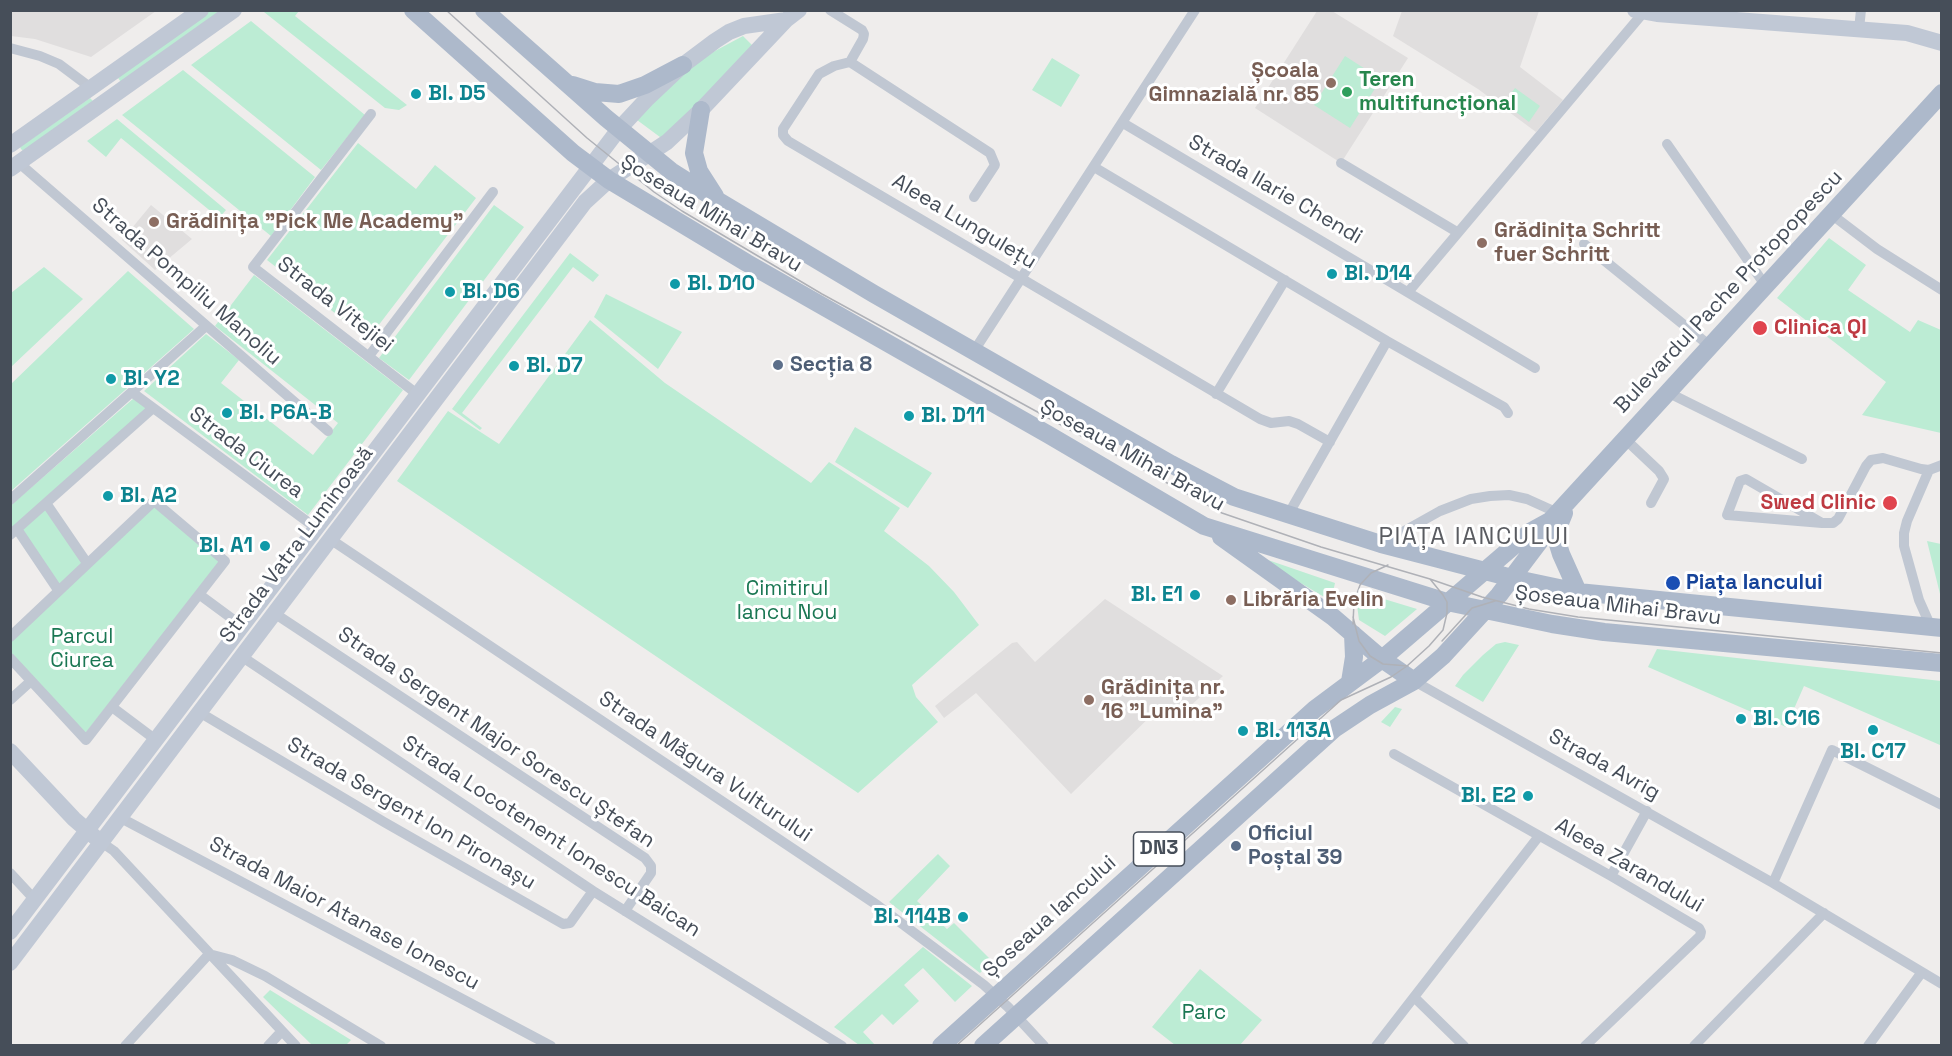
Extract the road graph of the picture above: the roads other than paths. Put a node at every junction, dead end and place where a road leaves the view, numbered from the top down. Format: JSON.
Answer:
{"nodes":[{"id":1,"x":201,"y":10,"type":"edge"},
{"id":2,"x":234,"y":10,"type":"edge"},
{"id":3,"x":413,"y":10,"type":"edge"},
{"id":4,"x":484,"y":10,"type":"edge"},
{"id":5,"x":830,"y":10,"type":"edge"},
{"id":6,"x":1194,"y":10,"type":"edge"},
{"id":7,"x":1861,"y":10,"type":"edge"},
{"id":8,"x":1639,"y":12,"type":"edge"},
{"id":9,"x":786,"y":14,"type":"edge"},
{"id":10,"x":1859,"y":29,"type":"junction"},
{"id":11,"x":1941,"y":43,"type":"edge"},
{"id":12,"x":10,"y":48,"type":"edge"},
{"id":13,"x":850,"y":62,"type":"junction"},
{"id":14,"x":683,"y":65,"type":"junction"},
{"id":15,"x":562,"y":80,"type":"junction"},
{"id":16,"x":91,"y":88,"type":"junction"},
{"id":17,"x":1941,"y":93,"type":"edge"},
{"id":18,"x":103,"y":104,"type":"junction"},
{"id":19,"x":700,"y":110,"type":"junction"},
{"id":20,"x":371,"y":114,"type":"dead end"},
{"id":21,"x":1123,"y":123,"type":"junction"},
{"id":22,"x":619,"y":129,"type":"junction"},
{"id":23,"x":1667,"y":144,"type":"dead end"},
{"id":24,"x":10,"y":146,"type":"edge"},
{"id":25,"x":649,"y":155,"type":"junction"},
{"id":26,"x":13,"y":162,"type":"edge"},
{"id":27,"x":1341,"y":163,"type":"dead end"},
{"id":28,"x":589,"y":166,"type":"junction"},
{"id":29,"x":1094,"y":167,"type":"junction"},
{"id":30,"x":609,"y":180,"type":"junction"},
{"id":31,"x":493,"y":192,"type":"dead end"},
{"id":32,"x":974,"y":197,"type":"dead end"},
{"id":33,"x":720,"y":202,"type":"junction"},
{"id":34,"x":1831,"y":214,"type":"junction"},
{"id":35,"x":1457,"y":232,"type":"junction"},
{"id":36,"x":1584,"y":244,"type":"dead end"},
{"id":37,"x":1021,"y":279,"type":"junction"},
{"id":38,"x":1285,"y":280,"type":"junction"},
{"id":39,"x":1765,"y":285,"type":"junction"},
{"id":40,"x":1941,"y":290,"type":"edge"},
{"id":41,"x":1408,"y":291,"type":"junction"},
{"id":42,"x":206,"y":326,"type":"junction"},
{"id":43,"x":1388,"y":341,"type":"junction"},
{"id":44,"x":1710,"y":346,"type":"junction"},
{"id":45,"x":974,"y":351,"type":"junction"},
{"id":46,"x":369,"y":356,"type":"junction"},
{"id":47,"x":1535,"y":368,"type":"dead end"},
{"id":48,"x":1667,"y":392,"type":"junction"},
{"id":49,"x":133,"y":393,"type":"junction"},
{"id":50,"x":417,"y":394,"type":"junction"},
{"id":51,"x":1216,"y":394,"type":"junction"},
{"id":52,"x":153,"y":408,"type":"junction"},
{"id":53,"x":1508,"y":413,"type":"dead end"},
{"id":54,"x":328,"y":431,"type":"dead end"},
{"id":55,"x":1624,"y":438,"type":"junction"},
{"id":56,"x":1330,"y":442,"type":"junction"},
{"id":57,"x":1802,"y":459,"type":"dead end"},
{"id":58,"x":1941,"y":465,"type":"edge"},
{"id":59,"x":1929,"y":470,"type":"junction"},
{"id":60,"x":1571,"y":497,"type":"junction"},
{"id":61,"x":10,"y":500,"type":"edge"},
{"id":62,"x":46,"y":503,"type":"junction"},
{"id":63,"x":1651,"y":503,"type":"dead end"},
{"id":64,"x":1288,"y":516,"type":"junction"},
{"id":65,"x":1554,"y":517,"type":"junction"},
{"id":66,"x":1822,"y":523,"type":"junction"},
{"id":67,"x":1204,"y":526,"type":"junction"},
{"id":68,"x":316,"y":528,"type":"junction"},
{"id":69,"x":14,"y":532,"type":"edge"},
{"id":70,"x":330,"y":538,"type":"junction"},
{"id":71,"x":1380,"y":544,"type":"junction"},
{"id":72,"x":87,"y":563,"type":"junction"},
{"id":73,"x":1485,"y":572,"type":"junction"},
{"id":74,"x":1512,"y":578,"type":"junction"},
{"id":75,"x":58,"y":590,"type":"junction"},
{"id":76,"x":1578,"y":592,"type":"junction"},
{"id":77,"x":200,"y":595,"type":"junction"},
{"id":78,"x":1447,"y":602,"type":"junction"},
{"id":79,"x":1486,"y":611,"type":"junction"},
{"id":80,"x":274,"y":613,"type":"junction"},
{"id":81,"x":242,"y":626,"type":"junction"},
{"id":82,"x":1936,"y":627,"type":"edge"},
{"id":83,"x":1353,"y":634,"type":"junction"},
{"id":84,"x":10,"y":637,"type":"edge"},
{"id":85,"x":241,"y":656,"type":"junction"},
{"id":86,"x":10,"y":658,"type":"edge"},
{"id":87,"x":1382,"y":659,"type":"junction"},
{"id":88,"x":1941,"y":663,"type":"edge"},
{"id":89,"x":31,"y":681,"type":"junction"},
{"id":90,"x":1414,"y":681,"type":"junction"},
{"id":91,"x":1350,"y":682,"type":"junction"},
{"id":92,"x":10,"y":700,"type":"edge"},
{"id":93,"x":112,"y":707,"type":"junction"},
{"id":94,"x":199,"y":712,"type":"junction"},
{"id":95,"x":156,"y":740,"type":"junction"},
{"id":96,"x":10,"y":751,"type":"edge"},
{"id":97,"x":1394,"y":754,"type":"dead end"},
{"id":98,"x":1941,"y":805,"type":"edge"},
{"id":99,"x":1647,"y":811,"type":"junction"},
{"id":100,"x":119,"y":817,"type":"junction"},
{"id":101,"x":87,"y":831,"type":"junction"},
{"id":102,"x":1539,"y":836,"type":"junction"},
{"id":103,"x":101,"y":842,"type":"junction"},
{"id":104,"x":10,"y":873,"type":"edge"},
{"id":105,"x":1611,"y":876,"type":"junction"},
{"id":106,"x":1773,"y":883,"type":"junction"},
{"id":107,"x":593,"y":891,"type":"junction"},
{"id":108,"x":35,"y":900,"type":"junction"},
{"id":109,"x":625,"y":911,"type":"junction"},
{"id":110,"x":1824,"y":913,"type":"junction"},
{"id":111,"x":10,"y":932,"type":"edge"},
{"id":112,"x":209,"y":954,"type":"junction"},
{"id":113,"x":10,"y":963,"type":"edge"},
{"id":114,"x":1922,"y":972,"type":"junction"},
{"id":115,"x":1941,"y":984,"type":"edge"},
{"id":116,"x":996,"y":995,"type":"junction"},
{"id":117,"x":1414,"y":997,"type":"junction"},
{"id":118,"x":1016,"y":1015,"type":"junction"},
{"id":119,"x":282,"y":1031,"type":"junction"},
{"id":120,"x":125,"y":1046,"type":"edge"},
{"id":121,"x":268,"y":1046,"type":"edge"},
{"id":122,"x":296,"y":1046,"type":"edge"},
{"id":123,"x":381,"y":1046,"type":"edge"},
{"id":124,"x":551,"y":1046,"type":"edge"},
{"id":125,"x":842,"y":1046,"type":"edge"},
{"id":126,"x":941,"y":1046,"type":"edge"},
{"id":127,"x":983,"y":1046,"type":"edge"},
{"id":128,"x":1044,"y":1046,"type":"edge"},
{"id":129,"x":1376,"y":1046,"type":"edge"},
{"id":130,"x":1464,"y":1046,"type":"edge"},
{"id":131,"x":1586,"y":1046,"type":"edge"},
{"id":132,"x":1694,"y":1046,"type":"edge"},
{"id":133,"x":1869,"y":1046,"type":"edge"}],
"edges":[{"from":1,"to":16,"type":"street"},
{"from":2,"to":18,"type":"street"},
{"from":3,"to":28,"type":"main road","name":"Șoseaua Mihai Bravu"},
{"from":4,"to":15,"type":"main road","name":"Șoseaua Mihai Bravu"},
{"from":5,"to":13,"type":"street"},
{"from":6,"to":21,"type":"street"},
{"from":7,"to":10,"type":"street"},
{"from":8,"to":10,"type":"street"},
{"from":8,"to":35,"type":"street"},
{"from":9,"to":14,"type":"street","name":"Strada Vatra Luminoasă"},
{"from":9,"to":19,"type":"street","name":"Strada Vatra Luminoasă"},
{"from":10,"to":11,"type":"street"},
{"from":12,"to":16,"type":"street"},
{"from":13,"to":32,"type":"street","name":"Aleea Lungulețu"},
{"from":13,"to":37,"type":"street","name":"Aleea Lungulețu"},
{"from":14,"to":15,"type":"main road"},
{"from":14,"to":22,"type":"street","name":"Strada Vatra Luminoasă"},
{"from":15,"to":22,"type":"main road","name":"Șoseaua Mihai Bravu"},
{"from":16,"to":18,"type":"street"},
{"from":16,"to":24,"type":"street"},
{"from":17,"to":34,"type":"main road","name":"Bulevardul Pache Protopopescu","number":"DN3"},
{"from":18,"to":26,"type":"street"},
{"from":19,"to":25,"type":"street","name":"Strada Vatra Luminoasă"},
{"from":19,"to":33,"type":"main road"},
{"from":20,"to":46,"type":"street","name":"Strada Vitejiei"},
{"from":21,"to":29,"type":"street"},
{"from":21,"to":41,"type":"street","name":"Strada Ilarie Chendi"},
{"from":22,"to":25,"type":"main road","name":"Șoseaua Mihai Bravu"},
{"from":22,"to":28,"type":"street","name":"Strada Vatra Luminoasă"},
{"from":23,"to":39,"type":"street"},
{"from":25,"to":30,"type":"street","name":"Strada Vatra Luminoasă"},
{"from":25,"to":33,"type":"main road","name":"Șoseaua Mihai Bravu"},
{"from":26,"to":42,"type":"street","name":"Strada Pompiliu Manoliu"},
{"from":27,"to":35,"type":"street"},
{"from":28,"to":30,"type":"main road","name":"Șoseaua Mihai Bravu"},
{"from":28,"to":50,"type":"street","name":"Strada Vatra Luminoasă"},
{"from":29,"to":37,"type":"street"},
{"from":29,"to":38,"type":"street"},
{"from":30,"to":67,"type":"main road","name":"Șoseaua Mihai Bravu"},
{"from":30,"to":70,"type":"street","name":"Strada Vatra Luminoasă"},
{"from":31,"to":46,"type":"street"},
{"from":33,"to":45,"type":"main road","name":"Șoseaua Mihai Bravu"},
{"from":34,"to":39,"type":"main road","name":"Bulevardul Pache Protopopescu","number":"DN3"},
{"from":34,"to":40,"type":"street"},
{"from":35,"to":41,"type":"street"},
{"from":36,"to":44,"type":"street"},
{"from":37,"to":45,"type":"street"},
{"from":37,"to":51,"type":"street","name":"Aleea Lungulețu"},
{"from":38,"to":43,"type":"street"},
{"from":38,"to":51,"type":"street"},
{"from":39,"to":44,"type":"main road","name":"Bulevardul Pache Protopopescu","number":"DN3"},
{"from":41,"to":47,"type":"street","name":"Strada Ilarie Chendi"},
{"from":42,"to":49,"type":"street"},
{"from":42,"to":54,"type":"street","name":"Strada Pompiliu Manoliu"},
{"from":43,"to":53,"type":"street"},
{"from":43,"to":56,"type":"street"},
{"from":44,"to":48,"type":"main road","name":"Bulevardul Pache Protopopescu","number":"DN3"},
{"from":45,"to":64,"type":"main road","name":"Șoseaua Mihai Bravu"},
{"from":46,"to":50,"type":"street","name":"Strada Vitejiei"},
{"from":48,"to":55,"type":"main road","name":"Bulevardul Pache Protopopescu","number":"DN3"},
{"from":48,"to":57,"type":"street"},
{"from":49,"to":52,"type":"street","name":"Strada Ciurea"},
{"from":49,"to":61,"type":"street"},
{"from":50,"to":68,"type":"street","name":"Strada Vatra Luminoasă"},
{"from":51,"to":56,"type":"street","name":"Aleea Lungulețu"},
{"from":52,"to":62,"type":"street"},
{"from":52,"to":68,"type":"street","name":"Strada Ciurea"},
{"from":55,"to":60,"type":"main road","name":"Bulevardul Pache Protopopescu","number":"DN3"},
{"from":55,"to":63,"type":"street"},
{"from":56,"to":64,"type":"street"},
{"from":58,"to":59,"type":"street"},
{"from":59,"to":66,"type":"street"},
{"from":59,"to":82,"type":"street"},
{"from":60,"to":65,"type":"main road","name":"Bulevardul Pache Protopopescu","number":"DN3"},
{"from":60,"to":76,"type":"main road"},
{"from":62,"to":69,"type":"street"},
{"from":62,"to":72,"type":"street"},
{"from":64,"to":71,"type":"main road","name":"Șoseaua Mihai Bravu"},
{"from":65,"to":71,"type":"street"},
{"from":65,"to":73,"type":"main road","name":"Bulevardul Pache Protopopescu","number":"DN3"},
{"from":65,"to":74,"type":"main road","name":"Bulevardul Pache Protopopescu","number":"DN3"},
{"from":66,"to":66,"type":"street"},
{"from":67,"to":78,"type":"main road","name":"Șoseaua Mihai Bravu"},
{"from":67,"to":83,"type":"main road"},
{"from":68,"to":70,"type":"street"},
{"from":68,"to":81,"type":"street","name":"Strada Vatra Luminoasă"},
{"from":69,"to":75,"type":"street"},
{"from":70,"to":80,"type":"street","name":"Strada Vatra Luminoasă"},
{"from":70,"to":116,"type":"street","name":"Strada Măgura Vulturului"},
{"from":71,"to":73,"type":"main road","name":"Șoseaua Mihai Bravu"},
{"from":72,"to":75,"type":"street"},
{"from":72,"to":77,"type":"street"},
{"from":73,"to":74,"type":"main road","name":"Șoseaua Mihai Bravu"},
{"from":73,"to":78,"type":"main road","number":"DN3"},
{"from":74,"to":76,"type":"main road","name":"Șoseaua Mihai Bravu"},
{"from":74,"to":79,"type":"main road","number":"DN3"},
{"from":75,"to":84,"type":"street"},
{"from":76,"to":82,"type":"main road","name":"Șoseaua Mihai Bravu"},
{"from":77,"to":81,"type":"street"},
{"from":77,"to":93,"type":"street"},
{"from":78,"to":79,"type":"main road","name":"Șoseaua Mihai Bravu"},
{"from":78,"to":87,"type":"main road","number":"DN3"},
{"from":79,"to":88,"type":"main road","name":"Șoseaua Mihai Bravu"},
{"from":79,"to":90,"type":"main road","number":"DN3"},
{"from":80,"to":85,"type":"street","name":"Strada Vatra Luminoasă"},
{"from":80,"to":109,"type":"street","name":"Strada Sergent Major Sorescu Ștefan"},
{"from":81,"to":95,"type":"street","name":"Strada Vatra Luminoasă"},
{"from":83,"to":87,"type":"main road"},
{"from":83,"to":91,"type":"main road"},
{"from":85,"to":94,"type":"street","name":"Strada Vatra Luminoasă"},
{"from":85,"to":107,"type":"street","name":"Strada Locotenent Ionescu Baican"},
{"from":86,"to":89,"type":"street"},
{"from":87,"to":90,"type":"main road"},
{"from":87,"to":91,"type":"main road","name":"Șoseaua Iancului","number":"DN3"},
{"from":89,"to":92,"type":"street"},
{"from":89,"to":93,"type":"street"},
{"from":90,"to":99,"type":"street","name":"Strada Avrig"},
{"from":90,"to":118,"type":"main road","number":"DN3"},
{"from":91,"to":116,"type":"main road","name":"Șoseaua Iancului","number":"DN3"},
{"from":93,"to":95,"type":"street"},
{"from":94,"to":100,"type":"street","name":"Strada Vatra Luminoasă"},
{"from":94,"to":107,"type":"street","name":"Strada Sergent Ion Pironașu"},
{"from":95,"to":101,"type":"street","name":"Strada Vatra Luminoasă"},
{"from":96,"to":101,"type":"street"},
{"from":97,"to":102,"type":"street","name":"Aleea Zarandului"},
{"from":98,"to":106,"type":"street"},
{"from":99,"to":105,"type":"street"},
{"from":99,"to":106,"type":"street","name":"Strada Avrig"},
{"from":100,"to":103,"type":"street","name":"Strada Vatra Luminoasă"},
{"from":100,"to":124,"type":"street","name":"Strada Maior Atanase Ionescu"},
{"from":101,"to":103,"type":"street"},
{"from":101,"to":108,"type":"street","name":"Strada Vatra Luminoasă"},
{"from":102,"to":105,"type":"street","name":"Aleea Zarandului"},
{"from":102,"to":117,"type":"street"},
{"from":103,"to":112,"type":"street"},
{"from":103,"to":113,"type":"street","name":"Strada Vatra Luminoasă"},
{"from":104,"to":108,"type":"street"},
{"from":105,"to":131,"type":"street","name":"Aleea Zarandului"},
{"from":106,"to":110,"type":"street","name":"Strada Avrig"},
{"from":107,"to":109,"type":"street","name":"Strada Locotenent Ionescu Baican"},
{"from":108,"to":111,"type":"street","name":"Strada Vatra Luminoasă"},
{"from":109,"to":125,"type":"street","name":"Strada Locotenent Ionescu Baican"},
{"from":110,"to":114,"type":"street","name":"Strada Avrig"},
{"from":110,"to":132,"type":"street"},
{"from":112,"to":119,"type":"street"},
{"from":112,"to":120,"type":"street"},
{"from":112,"to":123,"type":"street"},
{"from":114,"to":115,"type":"street","name":"Strada Avrig"},
{"from":114,"to":133,"type":"street"},
{"from":116,"to":118,"type":"street","name":"Strada Măgura Vulturului"},
{"from":116,"to":126,"type":"main road","name":"Șoseaua Iancului","number":"DN3"},
{"from":117,"to":129,"type":"street"},
{"from":117,"to":130,"type":"street"},
{"from":118,"to":127,"type":"main road","number":"DN3"},
{"from":118,"to":128,"type":"street","name":"Strada Măgura Vulturului"},
{"from":119,"to":121,"type":"street"},
{"from":119,"to":122,"type":"street"}]}
